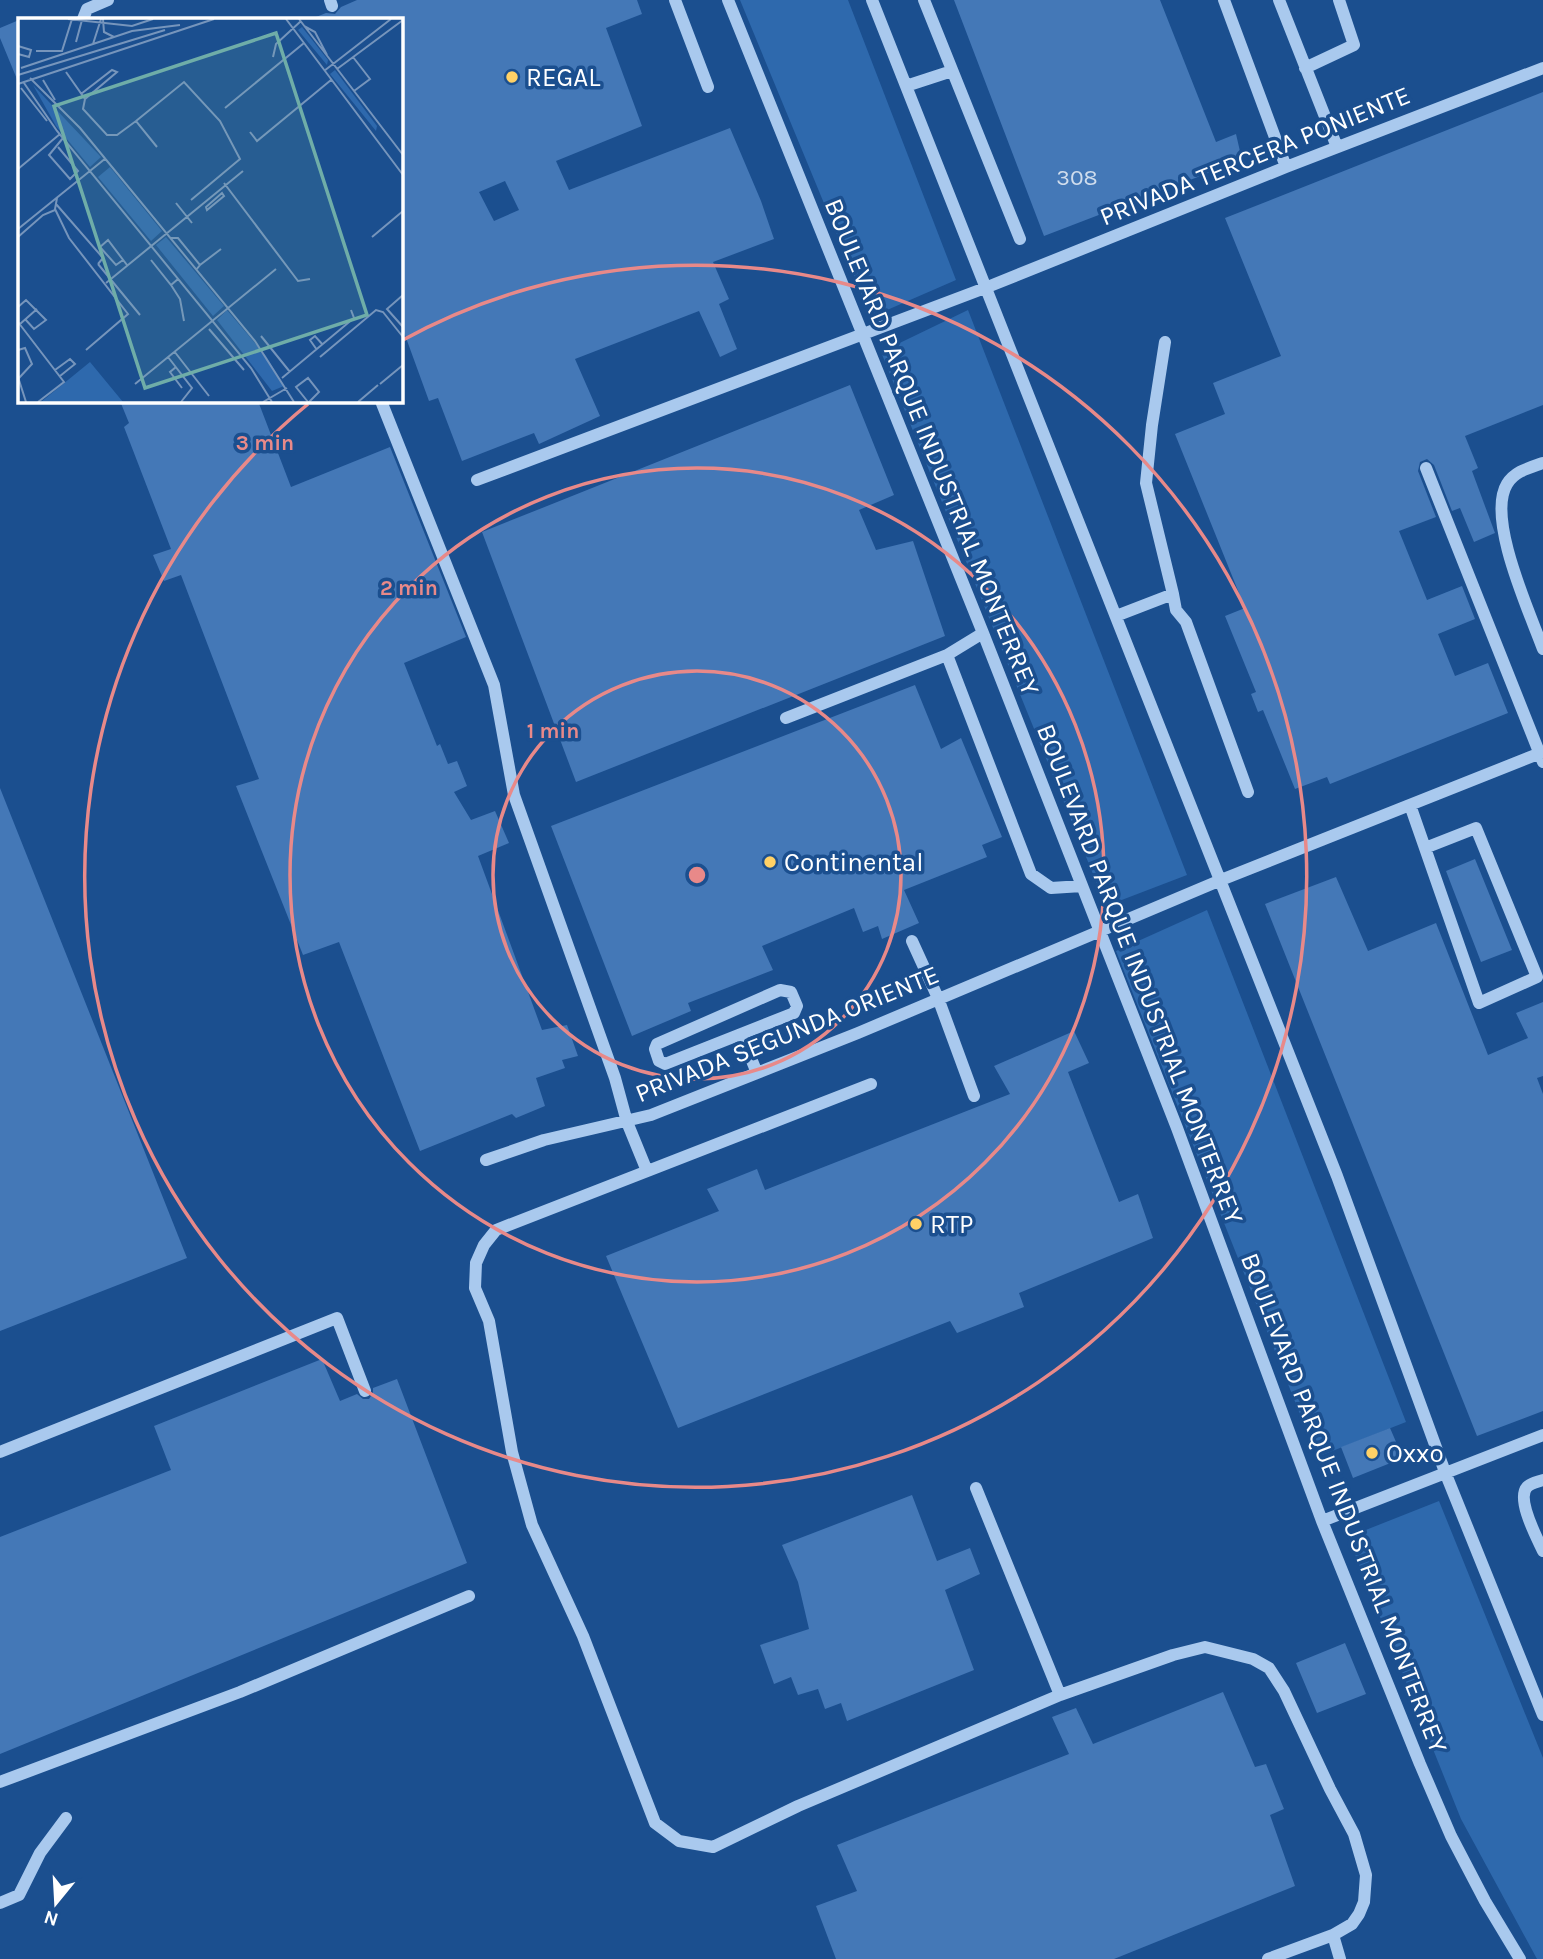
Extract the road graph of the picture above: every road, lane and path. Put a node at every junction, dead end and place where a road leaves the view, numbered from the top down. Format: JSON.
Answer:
{"nodes":[{"id":1,"x":108,"y":0,"type":"edge"},
{"id":2,"x":675,"y":0,"type":"edge"},
{"id":3,"x":728,"y":0,"type":"edge"},
{"id":4,"x":872,"y":0,"type":"edge"},
{"id":5,"x":924,"y":0,"type":"edge"},
{"id":6,"x":1224,"y":0,"type":"edge"},
{"id":7,"x":1279,"y":0,"type":"edge"},
{"id":8,"x":1339,"y":0,"type":"edge"},
{"id":9,"x":83,"y":18,"type":"edge"},
{"id":10,"x":1306,"y":68,"type":"junction"},
{"id":11,"x":1543,"y":68,"type":"edge"},
{"id":12,"x":952,"y":71,"type":"junction"},
{"id":13,"x":906,"y":86,"type":"junction"},
{"id":14,"x":708,"y":87,"type":"dead end"},
{"id":15,"x":1337,"y":148,"type":"junction"},
{"id":16,"x":1286,"y":167,"type":"junction"},
{"id":17,"x":1020,"y":239,"type":"dead end"},
{"id":18,"x":985,"y":288,"type":"junction"},
{"id":19,"x":863,"y":334,"type":"junction"},
{"id":20,"x":1166,"y":342,"type":"dead end"},
{"id":21,"x":381,"y":402,"type":"edge"},
{"id":22,"x":1543,"y":463,"type":"edge"},
{"id":23,"x":1426,"y":468,"type":"dead end"},
{"id":24,"x":477,"y":480,"type":"dead end"},
{"id":25,"x":1173,"y":594,"type":"junction"},
{"id":26,"x":1116,"y":617,"type":"junction"},
{"id":27,"x":983,"y":633,"type":"junction"},
{"id":28,"x":1543,"y":649,"type":"edge"},
{"id":29,"x":947,"y":655,"type":"junction"},
{"id":30,"x":786,"y":718,"type":"dead end"},
{"id":31,"x":1542,"y":756,"type":"edge"},
{"id":32,"x":1248,"y":792,"type":"dead end"},
{"id":33,"x":1410,"y":805,"type":"junction"},
{"id":34,"x":1425,"y":848,"type":"junction"},
{"id":35,"x":1221,"y":880,"type":"junction"},
{"id":36,"x":1082,"y":886,"type":"junction"},
{"id":37,"x":1100,"y":931,"type":"junction"},
{"id":38,"x":912,"y":941,"type":"dead end"},
{"id":39,"x":938,"y":998,"type":"junction"},
{"id":40,"x":741,"y":1034,"type":"junction"},
{"id":41,"x":757,"y":1073,"type":"junction"},
{"id":42,"x":871,"y":1084,"type":"dead end"},
{"id":43,"x":974,"y":1096,"type":"dead end"},
{"id":44,"x":627,"y":1122,"type":"junction"},
{"id":45,"x":486,"y":1160,"type":"dead end"},
{"id":46,"x":647,"y":1171,"type":"junction"},
{"id":47,"x":365,"y":1391,"type":"dead end"},
{"id":48,"x":1543,"y":1435,"type":"edge"},
{"id":49,"x":0,"y":1452,"type":"edge"},
{"id":50,"x":1445,"y":1472,"type":"junction"},
{"id":51,"x":1543,"y":1480,"type":"edge"},
{"id":52,"x":976,"y":1488,"type":"dead end"},
{"id":53,"x":1322,"y":1521,"type":"junction"},
{"id":54,"x":1543,"y":1551,"type":"edge"},
{"id":55,"x":469,"y":1596,"type":"dead end"},
{"id":56,"x":1060,"y":1695,"type":"junction"},
{"id":57,"x":1543,"y":1715,"type":"edge"},
{"id":58,"x":0,"y":1782,"type":"edge"},
{"id":59,"x":66,"y":1818,"type":"dead end"},
{"id":60,"x":1485,"y":1902,"type":"junction"},
{"id":61,"x":0,"y":1903,"type":"edge"},
{"id":62,"x":1333,"y":1935,"type":"junction"},
{"id":63,"x":1268,"y":1959,"type":"edge"},
{"id":64,"x":1340,"y":1959,"type":"edge"},
{"id":65,"x":1510,"y":1959,"type":"edge"},
{"id":66,"x":1520,"y":1959,"type":"edge"}],
"edges":[{"from":1,"to":9,"type":"street"},
{"from":2,"to":14,"type":"street"},
{"from":3,"to":19,"type":"street","name":"BOULEVARD PARQUE INDUSTRIAL MONTERREY"},
{"from":4,"to":13,"type":"street"},
{"from":5,"to":12,"type":"street"},
{"from":6,"to":16,"type":"street"},
{"from":7,"to":10,"type":"street"},
{"from":8,"to":10,"type":"street"},
{"from":10,"to":15,"type":"street"},
{"from":11,"to":15,"type":"street","name":"PRIVADA TERCERA PONIENTE"},
{"from":12,"to":13,"type":"street"},
{"from":12,"to":17,"type":"street"},
{"from":13,"to":18,"type":"street"},
{"from":15,"to":16,"type":"street","name":"PRIVADA TERCERA PONIENTE"},
{"from":16,"to":18,"type":"street","name":"PRIVADA TERCERA PONIENTE"},
{"from":18,"to":19,"type":"street","name":"PRIVADA TERCERA PONIENTE"},
{"from":18,"to":26,"type":"street"},
{"from":19,"to":24,"type":"street","name":"PRIVADA TERCERA PONIENTE"},
{"from":19,"to":27,"type":"street","name":"BOULEVARD PARQUE INDUSTRIAL MONTERREY"},
{"from":20,"to":25,"type":"street"},
{"from":21,"to":44,"type":"street"},
{"from":22,"to":28,"type":"street"},
{"from":23,"to":31,"type":"street"},
{"from":25,"to":26,"type":"street"},
{"from":25,"to":32,"type":"street"},
{"from":26,"to":35,"type":"street"},
{"from":27,"to":29,"type":"street"},
{"from":27,"to":36,"type":"street","name":"BOULEVARD PARQUE INDUSTRIAL MONTERREY"},
{"from":29,"to":30,"type":"street"},
{"from":29,"to":36,"type":"street"},
{"from":31,"to":33,"type":"street","name":"PRIVADA SEGUNDA ORIENTE"},
{"from":33,"to":34,"type":"street"},
{"from":33,"to":35,"type":"street","name":"PRIVADA SEGUNDA ORIENTE"},
{"from":34,"to":34,"type":"street"},
{"from":35,"to":37,"type":"street","name":"PRIVADA SEGUNDA ORIENTE"},
{"from":35,"to":50,"type":"street"},
{"from":36,"to":37,"type":"street","name":"BOULEVARD PARQUE INDUSTRIAL MONTERREY"},
{"from":37,"to":39,"type":"street","name":"PRIVADA SEGUNDA ORIENTE"},
{"from":37,"to":53,"type":"street","name":"BOULEVARD PARQUE INDUSTRIAL MONTERREY"},
{"from":38,"to":39,"type":"street"},
{"from":39,"to":41,"type":"street","name":"PRIVADA SEGUNDA ORIENTE"},
{"from":39,"to":43,"type":"street"},
{"from":40,"to":40,"type":"street"},
{"from":40,"to":41,"type":"street"},
{"from":41,"to":44,"type":"street","name":"PRIVADA SEGUNDA ORIENTE"},
{"from":42,"to":46,"type":"street"},
{"from":44,"to":45,"type":"street","name":"PRIVADA SEGUNDA ORIENTE"},
{"from":44,"to":46,"type":"street"},
{"from":46,"to":56,"type":"street"},
{"from":47,"to":49,"type":"street"},
{"from":48,"to":50,"type":"street"},
{"from":50,"to":53,"type":"street"},
{"from":50,"to":57,"type":"street"},
{"from":51,"to":54,"type":"street"},
{"from":52,"to":56,"type":"street"},
{"from":53,"to":60,"type":"street","name":"BOULEVARD PARQUE INDUSTRIAL MONTERREY"},
{"from":55,"to":58,"type":"street"},
{"from":56,"to":62,"type":"street"},
{"from":59,"to":61,"type":"street"},
{"from":60,"to":65,"type":"street"},
{"from":60,"to":66,"type":"street","name":"BOULEVARD PARQUE INDUSTRIAL MONTERREY"},
{"from":62,"to":63,"type":"street"},
{"from":62,"to":64,"type":"street"}]}
